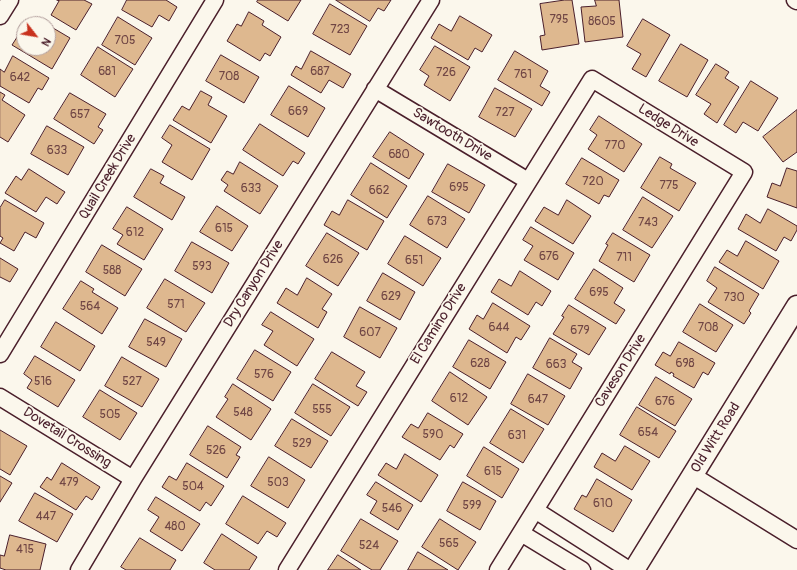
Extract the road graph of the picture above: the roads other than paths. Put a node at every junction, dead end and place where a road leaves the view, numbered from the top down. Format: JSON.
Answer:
{"nodes":[{"id":1,"x":10,"y":0,"type":"edge"},
{"id":2,"x":215,"y":0,"type":"edge"},
{"id":3,"x":430,"y":0,"type":"edge"},
{"id":4,"x":0,"y":16,"type":"edge"},
{"id":5,"x":592,"y":79,"type":"joint"},
{"id":6,"x":375,"y":89,"type":"junction"},
{"id":7,"x":744,"y":172,"type":"joint"},
{"id":8,"x":528,"y":181,"type":"junction"},
{"id":9,"x":797,"y":306,"type":"edge"},
{"id":10,"x":0,"y":354,"type":"edge"},
{"id":11,"x":0,"y":397,"type":"edge"},
{"id":12,"x":692,"y":475,"type":"junction"},
{"id":13,"x":133,"y":479,"type":"junction"},
{"id":14,"x":535,"y":510,"type":"junction"},
{"id":15,"x":521,"y":533,"type":"junction"},
{"id":16,"x":797,"y":539,"type":"edge"},
{"id":17,"x":79,"y":570,"type":"edge"},
{"id":18,"x":287,"y":570,"type":"edge"},
{"id":19,"x":498,"y":570,"type":"edge"},
{"id":20,"x":582,"y":570,"type":"edge"},
{"id":21,"x":629,"y":570,"type":"edge"},
{"id":22,"x":634,"y":570,"type":"edge"}],
"edges":[{"from":1,"to":4,"type":"street"},
{"from":2,"to":10,"type":"street","name":"Quail Creek Drive"},
{"from":3,"to":6,"type":"street","name":"Dry Canyon Drive"},
{"from":5,"to":7,"type":"street","name":"Ledge Drive"},
{"from":5,"to":8,"type":"street","name":"El Camino Drive"},
{"from":6,"to":8,"type":"street","name":"Sawtooth Drive"},
{"from":6,"to":13,"type":"street","name":"Dry Canyon Drive"},
{"from":7,"to":14,"type":"street","name":"Caveson Drive"},
{"from":8,"to":18,"type":"street","name":"El Camino Drive"},
{"from":9,"to":12,"type":"street","name":"Old Witt Road"},
{"from":11,"to":13,"type":"street","name":"Dovetail Crossing"},
{"from":12,"to":16,"type":"street"},
{"from":12,"to":22,"type":"street","name":"Old Witt Road"},
{"from":13,"to":17,"type":"street","name":"Dry Canyon Drive"},
{"from":14,"to":15,"type":"street","name":"Caveson Drive"},
{"from":14,"to":21,"type":"street"},
{"from":15,"to":19,"type":"street","name":"Caveson Drive"},
{"from":15,"to":20,"type":"street"}]}
